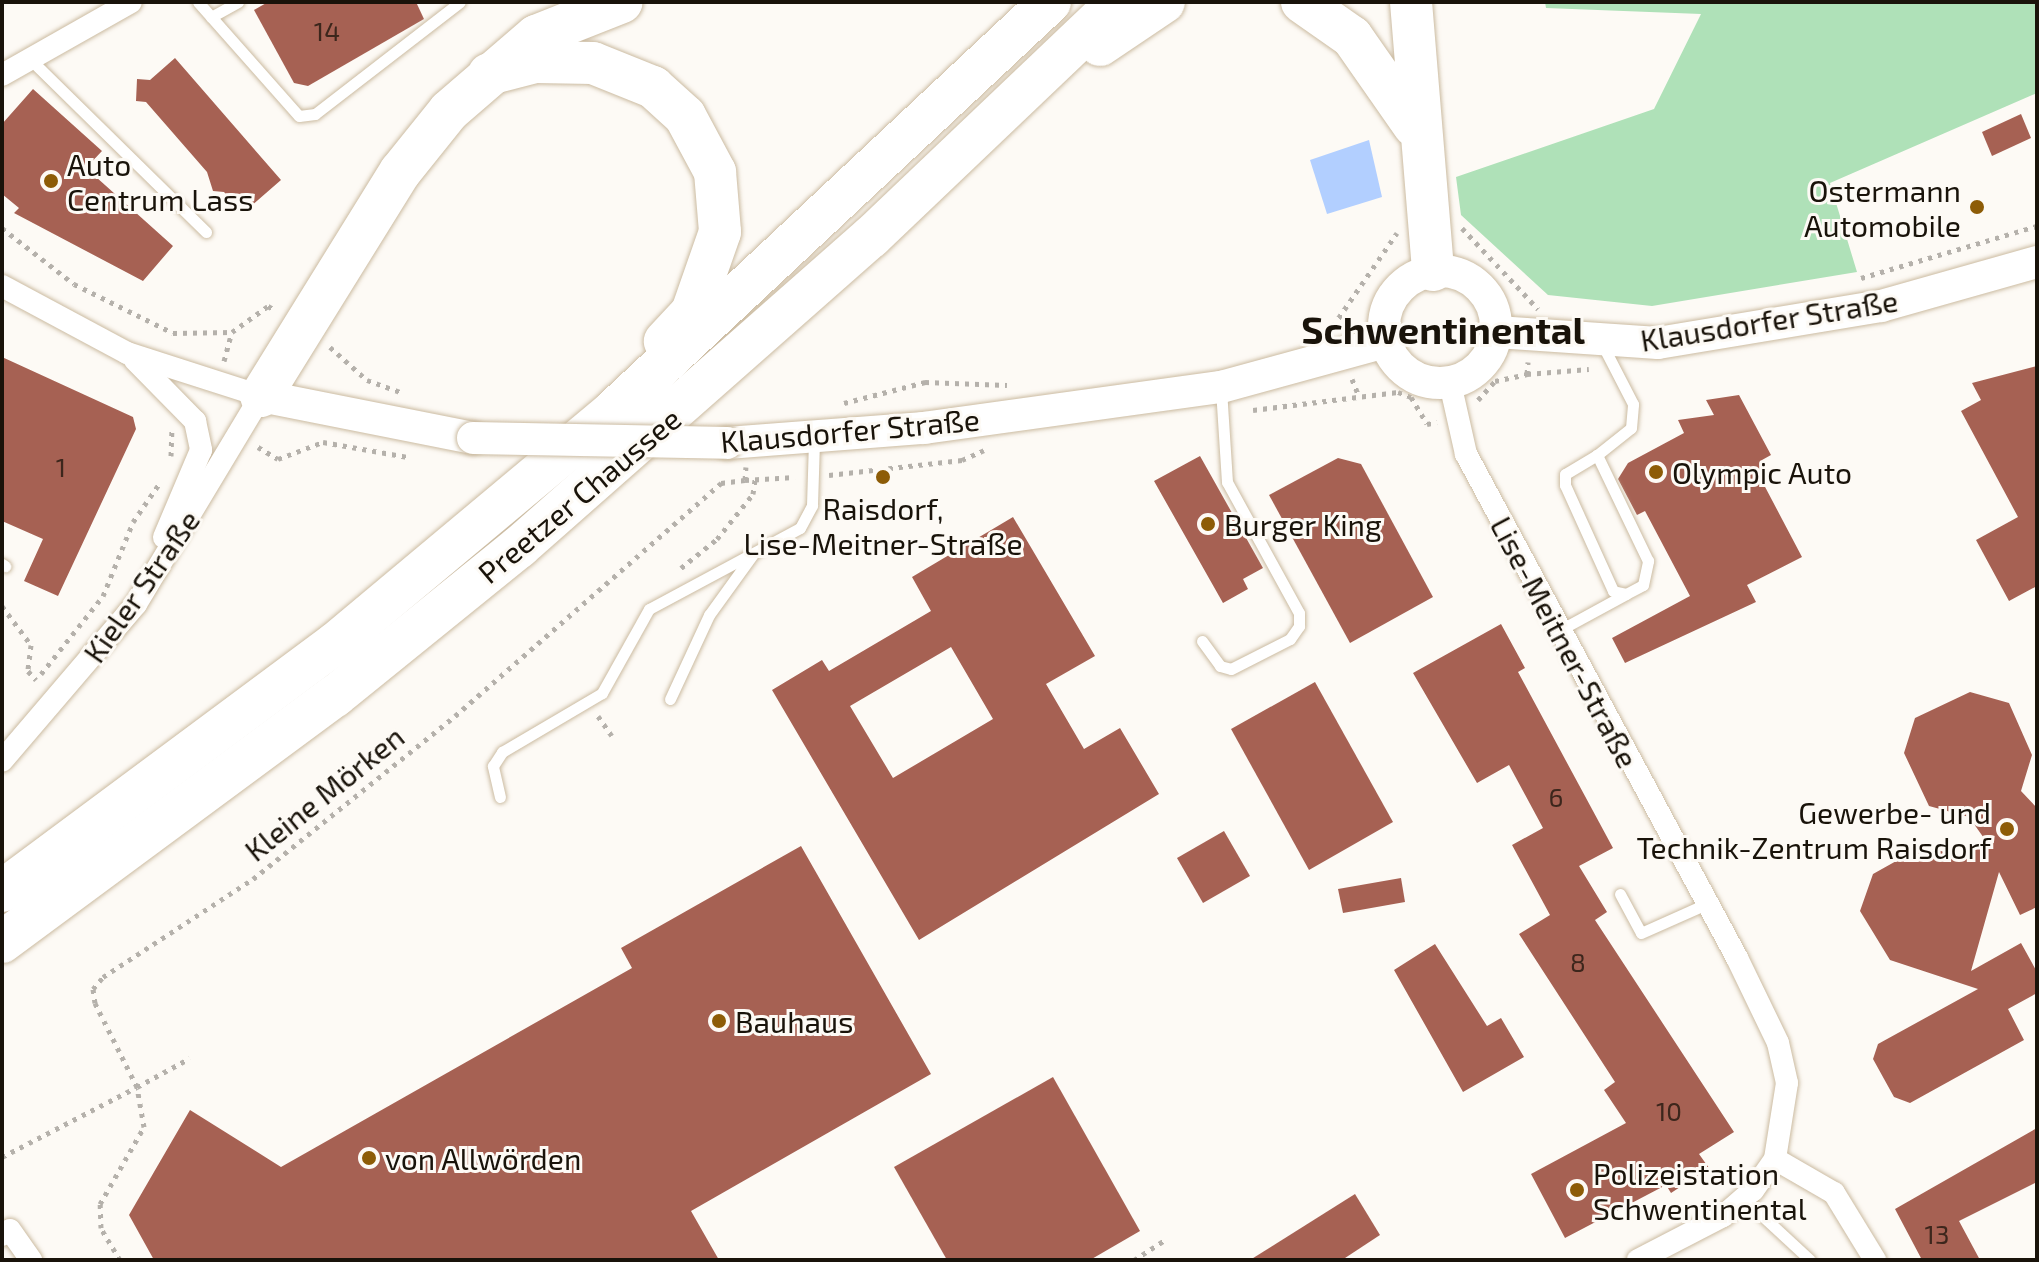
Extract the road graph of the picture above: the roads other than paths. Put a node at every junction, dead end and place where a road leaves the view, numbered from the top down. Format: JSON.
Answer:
{"nodes":[{"id":1,"x":131,"y":2,"type":"edge"},
{"id":2,"x":198,"y":2,"type":"edge"},
{"id":3,"x":238,"y":2,"type":"edge"},
{"id":4,"x":460,"y":2,"type":"edge"},
{"id":5,"x":622,"y":2,"type":"edge"},
{"id":6,"x":1050,"y":2,"type":"edge"},
{"id":7,"x":1118,"y":2,"type":"edge"},
{"id":8,"x":1164,"y":2,"type":"edge"},
{"id":9,"x":1302,"y":2,"type":"edge"},
{"id":10,"x":1411,"y":2,"type":"edge"},
{"id":11,"x":211,"y":17,"type":"junction"},
{"id":12,"x":32,"y":61,"type":"junction"},
{"id":13,"x":1054,"y":70,"type":"junction"},
{"id":14,"x":489,"y":74,"type":"junction"},
{"id":15,"x":2,"y":75,"type":"edge"},
{"id":16,"x":1417,"y":131,"type":"junction"},
{"id":17,"x":206,"y":232,"type":"dead end"},
{"id":18,"x":2037,"y":262,"type":"edge"},
{"id":19,"x":1433,"y":270,"type":"junction"},
{"id":20,"x":2,"y":286,"type":"edge"},
{"id":21,"x":1497,"y":332,"type":"junction"},
{"id":22,"x":1385,"y":342,"type":"junction"},
{"id":23,"x":1601,"y":343,"type":"junction"},
{"id":24,"x":127,"y":353,"type":"junction"},
{"id":25,"x":1450,"y":383,"type":"junction"},
{"id":26,"x":261,"y":396,"type":"junction"},
{"id":27,"x":1222,"y":401,"type":"junction"},
{"id":28,"x":612,"y":412,"type":"junction"},
{"id":29,"x":814,"y":439,"type":"junction"},
{"id":30,"x":1597,"y":455,"type":"junction"},
{"id":31,"x":754,"y":554,"type":"junction"},
{"id":32,"x":1626,"y":594,"type":"junction"},
{"id":33,"x":136,"y":604,"type":"junction"},
{"id":34,"x":1558,"y":631,"type":"junction"},
{"id":35,"x":1202,"y":641,"type":"dead end"},
{"id":36,"x":670,"y":699,"type":"dead end"},
{"id":37,"x":2,"y":761,"type":"edge"},
{"id":38,"x":500,"y":797,"type":"dead end"},
{"id":39,"x":2,"y":891,"type":"edge"},
{"id":40,"x":1620,"y":894,"type":"dead end"},
{"id":41,"x":1706,"y":904,"type":"junction"},
{"id":42,"x":2,"y":942,"type":"edge"},
{"id":43,"x":1775,"y":1159,"type":"junction"},
{"id":44,"x":1743,"y":1198,"type":"junction"},
{"id":45,"x":5,"y":1228,"type":"edge"},
{"id":46,"x":31,"y":1260,"type":"edge"},
{"id":47,"x":1638,"y":1260,"type":"edge"},
{"id":48,"x":1810,"y":1260,"type":"edge"},
{"id":49,"x":1875,"y":1260,"type":"edge"}],
"edges":[{"from":1,"to":12,"type":"street"},
{"from":2,"to":11,"type":"lane"},
{"from":3,"to":11,"type":"lane"},
{"from":4,"to":11,"type":"lane"},
{"from":5,"to":14,"type":"highway"},
{"from":6,"to":28,"type":"highway","name":"Preetzer Chaussee"},
{"from":7,"to":13,"type":"highway","name":"Preetzer Chaussee"},
{"from":8,"to":13,"type":"highway"},
{"from":9,"to":16,"type":"highway"},
{"from":10,"to":16,"type":"highway"},
{"from":12,"to":15,"type":"street"},
{"from":12,"to":17,"type":"lane"},
{"from":13,"to":42,"type":"highway","name":"Preetzer Chaussee"},
{"from":14,"to":26,"type":"highway"},
{"from":14,"to":28,"type":"highway"},
{"from":16,"to":19,"type":"highway"},
{"from":18,"to":23,"type":"street","name":"Klausdorfer Straße"},
{"from":19,"to":21,"type":"street"},
{"from":19,"to":22,"type":"street"},
{"from":20,"to":24,"type":"street","name":"Klausdorfer Straße"},
{"from":21,"to":23,"type":"street","name":"Klausdorfer Straße"},
{"from":21,"to":25,"type":"street"},
{"from":22,"to":25,"type":"street"},
{"from":22,"to":27,"type":"street","name":"Klausdorfer Straße"},
{"from":23,"to":30,"type":"lane"},
{"from":24,"to":26,"type":"street","name":"Klausdorfer Straße"},
{"from":24,"to":33,"type":"street","name":"Klausdorfer Straße"},
{"from":25,"to":34,"type":"street","name":"Lise-Meitner-Straße"},
{"from":26,"to":29,"type":"street","name":"Klausdorfer Straße","bridge":true},
{"from":26,"to":33,"type":"street","name":"Kieler Straße"},
{"from":27,"to":29,"type":"street","name":"Klausdorfer Straße"},
{"from":27,"to":35,"type":"lane"},
{"from":28,"to":39,"type":"highway","name":"Preetzer Chaussee"},
{"from":29,"to":31,"type":"lane"},
{"from":30,"to":32,"type":"lane"},
{"from":30,"to":32,"type":"lane"},
{"from":31,"to":36,"type":"lane"},
{"from":31,"to":38,"type":"lane"},
{"from":32,"to":34,"type":"lane"},
{"from":33,"to":37,"type":"street","name":"Kieler Straße"},
{"from":34,"to":41,"type":"street","name":"Lise-Meitner-Straße"},
{"from":40,"to":41,"type":"lane"},
{"from":41,"to":43,"type":"street","name":"Lise-Meitner-Straße"},
{"from":43,"to":44,"type":"street"},
{"from":43,"to":49,"type":"street"},
{"from":44,"to":47,"type":"street"},
{"from":44,"to":48,"type":"lane"},
{"from":45,"to":46,"type":"street"}]}
